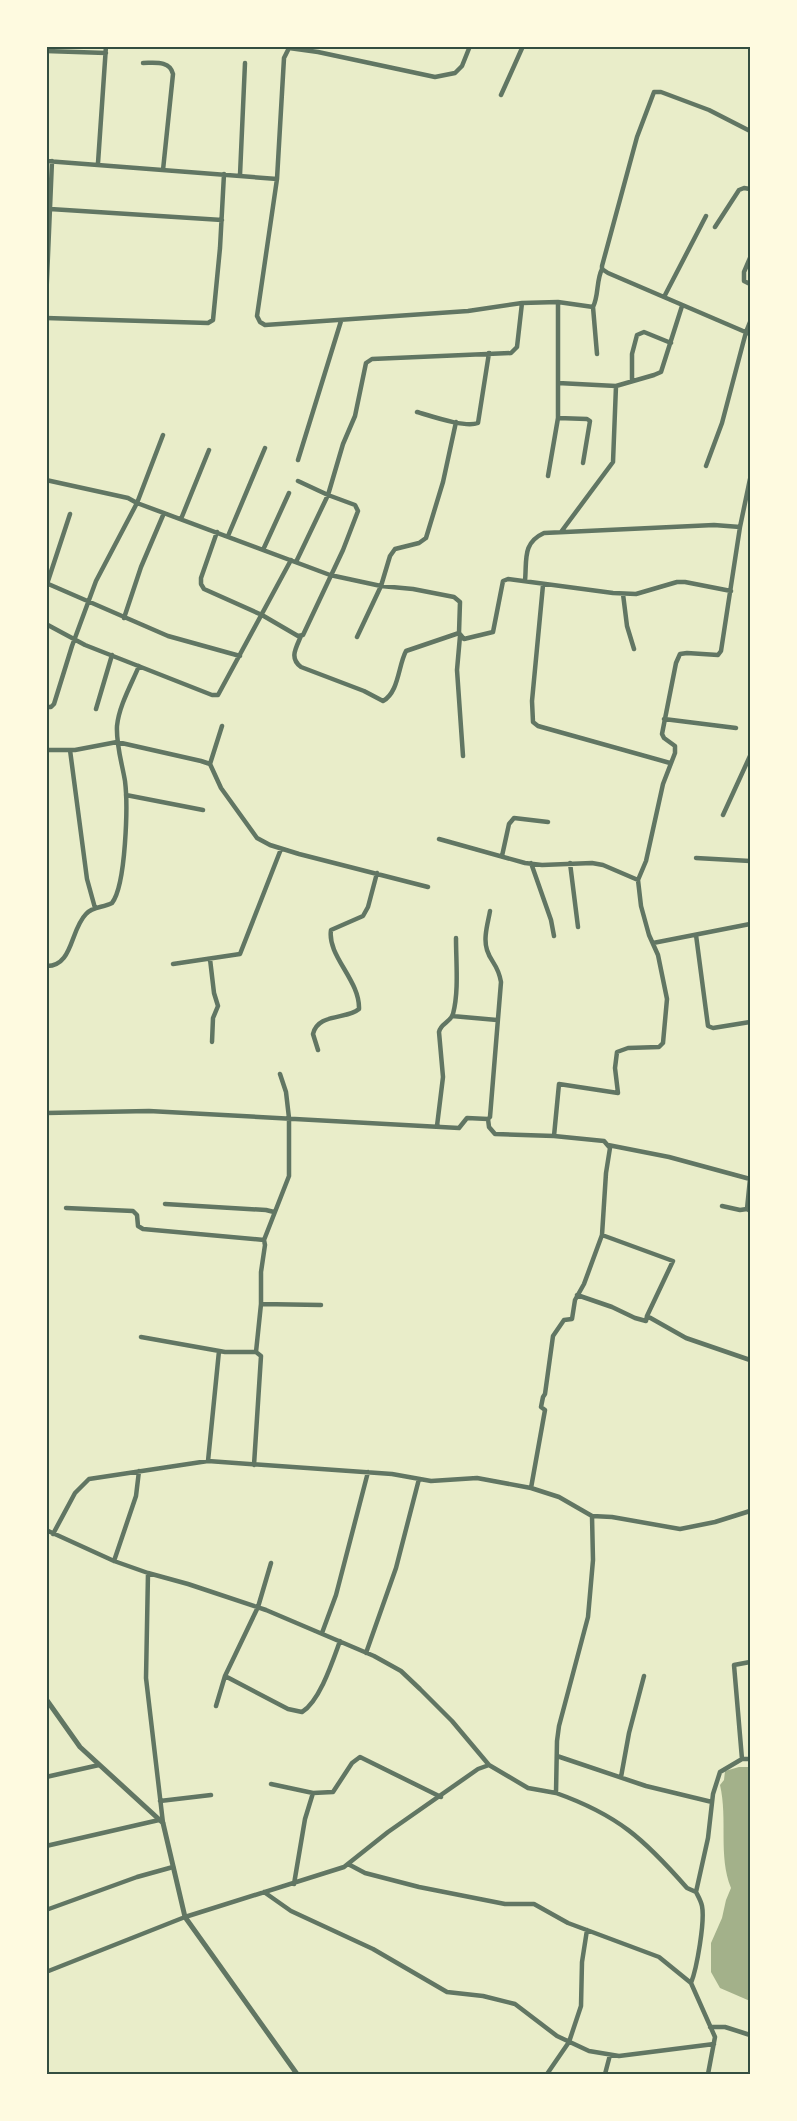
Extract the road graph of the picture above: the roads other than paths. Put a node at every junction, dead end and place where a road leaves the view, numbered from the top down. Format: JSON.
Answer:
{"nodes":[{"id":1,"x":470,"y":46,"type":"edge"},
{"id":2,"x":524,"y":46,"type":"edge"},
{"id":3,"x":289,"y":47,"type":"edge"},
{"id":4,"x":106,"y":50,"type":"edge"},
{"id":5,"x":46,"y":51,"type":"edge"},
{"id":6,"x":143,"y":63,"type":"dead end"},
{"id":7,"x":245,"y":63,"type":"dead end"},
{"id":8,"x":501,"y":95,"type":"dead end"},
{"id":9,"x":750,"y":131,"type":"edge"},
{"id":10,"x":49,"y":161,"type":"edge"},
{"id":11,"x":98,"y":164,"type":"junction"},
{"id":12,"x":163,"y":170,"type":"junction"},
{"id":13,"x":224,"y":174,"type":"junction"},
{"id":14,"x":240,"y":175,"type":"junction"},
{"id":15,"x":277,"y":178,"type":"junction"},
{"id":16,"x":750,"y":189,"type":"edge"},
{"id":17,"x":50,"y":209,"type":"junction"},
{"id":18,"x":706,"y":216,"type":"dead end"},
{"id":19,"x":222,"y":220,"type":"junction"},
{"id":20,"x":715,"y":227,"type":"dead end"},
{"id":21,"x":750,"y":258,"type":"edge"},
{"id":22,"x":602,"y":269,"type":"junction"},
{"id":23,"x":750,"y":284,"type":"edge"},
{"id":24,"x":664,"y":297,"type":"junction"},
{"id":25,"x":46,"y":302,"type":"edge"},
{"id":26,"x":558,"y":302,"type":"junction"},
{"id":27,"x":522,"y":303,"type":"junction"},
{"id":28,"x":682,"y":306,"type":"junction"},
{"id":29,"x":593,"y":307,"type":"junction"},
{"id":30,"x":46,"y":318,"type":"edge"},
{"id":31,"x":341,"y":321,"type":"junction"},
{"id":32,"x":750,"y":322,"type":"edge"},
{"id":33,"x":748,"y":333,"type":"edge"},
{"id":34,"x":671,"y":343,"type":"junction"},
{"id":35,"x":489,"y":352,"type":"junction"},
{"id":36,"x":597,"y":354,"type":"dead end"},
{"id":37,"x":632,"y":381,"type":"junction"},
{"id":38,"x":558,"y":383,"type":"junction"},
{"id":39,"x":616,"y":386,"type":"junction"},
{"id":40,"x":417,"y":412,"type":"dead end"},
{"id":41,"x":558,"y":418,"type":"junction"},
{"id":42,"x":456,"y":422,"type":"junction"},
{"id":43,"x":163,"y":435,"type":"dead end"},
{"id":44,"x":265,"y":448,"type":"dead end"},
{"id":45,"x":209,"y":450,"type":"dead end"},
{"id":46,"x":298,"y":460,"type":"dead end"},
{"id":47,"x":583,"y":463,"type":"dead end"},
{"id":48,"x":706,"y":466,"type":"dead end"},
{"id":49,"x":548,"y":476,"type":"dead end"},
{"id":50,"x":750,"y":479,"type":"edge"},
{"id":51,"x":46,"y":480,"type":"edge"},
{"id":52,"x":298,"y":481,"type":"dead end"},
{"id":53,"x":289,"y":493,"type":"dead end"},
{"id":54,"x":328,"y":495,"type":"junction"},
{"id":55,"x":137,"y":503,"type":"junction"},
{"id":56,"x":164,"y":513,"type":"junction"},
{"id":57,"x":70,"y":514,"type":"dead end"},
{"id":58,"x":181,"y":519,"type":"junction"},
{"id":59,"x":740,"y":527,"type":"junction"},
{"id":60,"x":561,"y":531,"type":"junction"},
{"id":61,"x":217,"y":532,"type":"junction"},
{"id":62,"x":228,"y":536,"type":"junction"},
{"id":63,"x":263,"y":550,"type":"junction"},
{"id":64,"x":294,"y":561,"type":"junction"},
{"id":65,"x":330,"y":574,"type":"junction"},
{"id":66,"x":525,"y":581,"type":"junction"},
{"id":67,"x":47,"y":583,"type":"edge"},
{"id":68,"x":543,"y":585,"type":"junction"},
{"id":69,"x":381,"y":586,"type":"junction"},
{"id":70,"x":730,"y":591,"type":"junction"},
{"id":71,"x":623,"y":594,"type":"junction"},
{"id":72,"x":89,"y":603,"type":"junction"},
{"id":73,"x":262,"y":615,"type":"junction"},
{"id":74,"x":124,"y":618,"type":"junction"},
{"id":75,"x":46,"y":624,"type":"edge"},
{"id":76,"x":459,"y":635,"type":"junction"},
{"id":77,"x":301,"y":636,"type":"junction"},
{"id":78,"x":357,"y":638,"type":"dead end"},
{"id":79,"x":75,"y":639,"type":"junction"},
{"id":80,"x":634,"y":649,"type":"dead end"},
{"id":81,"x":112,"y":655,"type":"junction"},
{"id":82,"x":240,"y":656,"type":"junction"},
{"id":83,"x":139,"y":666,"type":"junction"},
{"id":84,"x":46,"y":706,"type":"edge"},
{"id":85,"x":96,"y":709,"type":"dead end"},
{"id":86,"x":664,"y":719,"type":"junction"},
{"id":87,"x":222,"y":726,"type":"dead end"},
{"id":88,"x":736,"y":728,"type":"dead end"},
{"id":89,"x":117,"y":741,"type":"junction"},
{"id":90,"x":46,"y":750,"type":"edge"},
{"id":91,"x":70,"y":750,"type":"junction"},
{"id":92,"x":463,"y":756,"type":"dead end"},
{"id":93,"x":750,"y":756,"type":"edge"},
{"id":94,"x":670,"y":763,"type":"junction"},
{"id":95,"x":210,"y":764,"type":"junction"},
{"id":96,"x":126,"y":795,"type":"junction"},
{"id":97,"x":203,"y":810,"type":"dead end"},
{"id":98,"x":723,"y":816,"type":"dead end"},
{"id":99,"x":548,"y":822,"type":"dead end"},
{"id":100,"x":439,"y":839,"type":"dead end"},
{"id":101,"x":281,"y":849,"type":"junction"},
{"id":102,"x":502,"y":856,"type":"junction"},
{"id":103,"x":696,"y":858,"type":"dead end"},
{"id":104,"x":750,"y":861,"type":"edge"},
{"id":105,"x":531,"y":863,"type":"junction"},
{"id":106,"x":570,"y":863,"type":"junction"},
{"id":107,"x":377,"y":873,"type":"junction"},
{"id":108,"x":638,"y":880,"type":"junction"},
{"id":109,"x":428,"y":887,"type":"dead end"},
{"id":110,"x":95,"y":908,"type":"junction"},
{"id":111,"x":490,"y":911,"type":"dead end"},
{"id":112,"x":750,"y":924,"type":"edge"},
{"id":113,"x":578,"y":927,"type":"dead end"},
{"id":114,"x":696,"y":935,"type":"junction"},
{"id":115,"x":554,"y":936,"type":"dead end"},
{"id":116,"x":456,"y":938,"type":"dead end"},
{"id":117,"x":653,"y":943,"type":"junction"},
{"id":118,"x":210,"y":959,"type":"junction"},
{"id":119,"x":173,"y":964,"type":"dead end"},
{"id":120,"x":46,"y":966,"type":"edge"},
{"id":121,"x":452,"y":1016,"type":"junction"},
{"id":122,"x":497,"y":1020,"type":"junction"},
{"id":123,"x":750,"y":1022,"type":"edge"},
{"id":124,"x":212,"y":1042,"type":"dead end"},
{"id":125,"x":318,"y":1050,"type":"dead end"},
{"id":126,"x":280,"y":1074,"type":"dead end"},
{"id":127,"x":46,"y":1113,"type":"edge"},
{"id":128,"x":289,"y":1118,"type":"junction"},
{"id":129,"x":488,"y":1119,"type":"junction"},
{"id":130,"x":437,"y":1126,"type":"junction"},
{"id":131,"x":554,"y":1136,"type":"junction"},
{"id":132,"x":608,"y":1146,"type":"junction"},
{"id":133,"x":165,"y":1204,"type":"dead end"},
{"id":134,"x":722,"y":1206,"type":"dead end"},
{"id":135,"x":66,"y":1208,"type":"dead end"},
{"id":136,"x":749,"y":1210,"type":"edge"},
{"id":137,"x":274,"y":1212,"type":"junction"},
{"id":138,"x":602,"y":1235,"type":"junction"},
{"id":139,"x":264,"y":1240,"type":"junction"},
{"id":140,"x":577,"y":1295,"type":"junction"},
{"id":141,"x":261,"y":1304,"type":"junction"},
{"id":142,"x":321,"y":1305,"type":"dead end"},
{"id":143,"x":647,"y":1316,"type":"junction"},
{"id":144,"x":141,"y":1337,"type":"dead end"},
{"id":145,"x":219,"y":1351,"type":"junction"},
{"id":146,"x":256,"y":1352,"type":"junction"},
{"id":147,"x":750,"y":1360,"type":"edge"},
{"id":148,"x":208,"y":1461,"type":"junction"},
{"id":149,"x":254,"y":1465,"type":"junction"},
{"id":150,"x":139,"y":1471,"type":"junction"},
{"id":151,"x":368,"y":1472,"type":"junction"},
{"id":152,"x":419,"y":1479,"type":"junction"},
{"id":153,"x":531,"y":1488,"type":"junction"},
{"id":154,"x":750,"y":1511,"type":"edge"},
{"id":155,"x":592,"y":1516,"type":"junction"},
{"id":156,"x":46,"y":1530,"type":"edge"},
{"id":157,"x":53,"y":1534,"type":"junction"},
{"id":158,"x":114,"y":1561,"type":"junction"},
{"id":159,"x":271,"y":1563,"type":"dead end"},
{"id":160,"x":148,"y":1573,"type":"junction"},
{"id":161,"x":258,"y":1607,"type":"junction"},
{"id":162,"x":322,"y":1633,"type":"junction"},
{"id":163,"x":340,"y":1641,"type":"junction"},
{"id":164,"x":366,"y":1653,"type":"junction"},
{"id":165,"x":750,"y":1662,"type":"edge"},
{"id":166,"x":225,"y":1676,"type":"junction"},
{"id":167,"x":644,"y":1676,"type":"dead end"},
{"id":168,"x":46,"y":1699,"type":"edge"},
{"id":169,"x":216,"y":1707,"type":"dead end"},
{"id":170,"x":557,"y":1756,"type":"junction"},
{"id":171,"x":742,"y":1759,"type":"junction"},
{"id":172,"x":750,"y":1759,"type":"edge"},
{"id":173,"x":99,"y":1765,"type":"junction"},
{"id":174,"x":489,"y":1765,"type":"junction"},
{"id":175,"x":46,"y":1777,"type":"edge"},
{"id":176,"x":621,"y":1777,"type":"junction"},
{"id":177,"x":271,"y":1784,"type":"dead end"},
{"id":178,"x":313,"y":1793,"type":"junction"},
{"id":179,"x":556,"y":1793,"type":"junction"},
{"id":180,"x":211,"y":1795,"type":"dead end"},
{"id":181,"x":441,"y":1797,"type":"junction"},
{"id":182,"x":160,"y":1801,"type":"junction"},
{"id":183,"x":712,"y":1802,"type":"junction"},
{"id":184,"x":161,"y":1822,"type":"junction"},
{"id":185,"x":46,"y":1846,"type":"edge"},
{"id":186,"x":348,"y":1864,"type":"junction"},
{"id":187,"x":173,"y":1868,"type":"junction"},
{"id":188,"x":294,"y":1884,"type":"junction"},
{"id":189,"x":264,"y":1892,"type":"junction"},
{"id":190,"x":696,"y":1892,"type":"junction"},
{"id":191,"x":46,"y":1910,"type":"edge"},
{"id":192,"x":185,"y":1917,"type":"junction"},
{"id":193,"x":587,"y":1930,"type":"junction"},
{"id":194,"x":46,"y":1972,"type":"edge"},
{"id":195,"x":691,"y":1983,"type":"junction"},
{"id":196,"x":710,"y":2027,"type":"junction"},
{"id":197,"x":750,"y":2035,"type":"edge"},
{"id":198,"x":569,"y":2042,"type":"junction"},
{"id":199,"x":714,"y":2044,"type":"junction"},
{"id":200,"x":610,"y":2055,"type":"junction"},
{"id":201,"x":297,"y":2074,"type":"edge"},
{"id":202,"x":547,"y":2074,"type":"edge"},
{"id":203,"x":605,"y":2074,"type":"edge"},
{"id":204,"x":708,"y":2074,"type":"edge"}],
"edges":[{"from":1,"to":3,"type":"street"},
{"from":2,"to":8,"type":"street"},
{"from":3,"to":15,"type":"street"},
{"from":4,"to":5,"type":"street"},
{"from":4,"to":11,"type":"street"},
{"from":6,"to":12,"type":"street"},
{"from":7,"to":14,"type":"street"},
{"from":9,"to":22,"type":"street"},
{"from":10,"to":11,"type":"street"},
{"from":10,"to":17,"type":"street"},
{"from":11,"to":12,"type":"street"},
{"from":12,"to":13,"type":"street"},
{"from":13,"to":14,"type":"street"},
{"from":13,"to":19,"type":"street"},
{"from":14,"to":15,"type":"street"},
{"from":15,"to":31,"type":"street"},
{"from":16,"to":20,"type":"street"},
{"from":17,"to":19,"type":"street"},
{"from":17,"to":25,"type":"street"},
{"from":18,"to":24,"type":"street"},
{"from":19,"to":30,"type":"street"},
{"from":21,"to":23,"type":"street"},
{"from":22,"to":24,"type":"street"},
{"from":22,"to":29,"type":"street"},
{"from":24,"to":28,"type":"street"},
{"from":26,"to":27,"type":"street"},
{"from":26,"to":29,"type":"street"},
{"from":26,"to":38,"type":"street"},
{"from":27,"to":31,"type":"street"},
{"from":27,"to":35,"type":"street"},
{"from":28,"to":33,"type":"street"},
{"from":28,"to":34,"type":"street"},
{"from":29,"to":36,"type":"street"},
{"from":31,"to":46,"type":"street"},
{"from":32,"to":33,"type":"street"},
{"from":33,"to":48,"type":"street"},
{"from":34,"to":37,"type":"street"},
{"from":34,"to":37,"type":"street"},
{"from":35,"to":42,"type":"street"},
{"from":35,"to":54,"type":"street"},
{"from":37,"to":39,"type":"street"},
{"from":38,"to":39,"type":"street"},
{"from":38,"to":41,"type":"street"},
{"from":39,"to":60,"type":"street"},
{"from":40,"to":42,"type":"street"},
{"from":41,"to":47,"type":"street"},
{"from":41,"to":49,"type":"street"},
{"from":42,"to":69,"type":"street"},
{"from":43,"to":55,"type":"street"},
{"from":44,"to":62,"type":"street"},
{"from":45,"to":58,"type":"street"},
{"from":50,"to":59,"type":"street"},
{"from":51,"to":55,"type":"street"},
{"from":52,"to":54,"type":"street"},
{"from":53,"to":63,"type":"street"},
{"from":54,"to":64,"type":"street"},
{"from":54,"to":65,"type":"street"},
{"from":55,"to":56,"type":"street"},
{"from":55,"to":72,"type":"street"},
{"from":56,"to":58,"type":"street"},
{"from":56,"to":74,"type":"street"},
{"from":57,"to":67,"type":"street"},
{"from":58,"to":61,"type":"street"},
{"from":59,"to":60,"type":"street"},
{"from":59,"to":70,"type":"street"},
{"from":60,"to":66,"type":"street"},
{"from":61,"to":62,"type":"street"},
{"from":61,"to":73,"type":"street"},
{"from":62,"to":63,"type":"street"},
{"from":63,"to":64,"type":"street"},
{"from":64,"to":65,"type":"street"},
{"from":64,"to":73,"type":"street"},
{"from":65,"to":69,"type":"street"},
{"from":65,"to":77,"type":"street"},
{"from":66,"to":68,"type":"street"},
{"from":66,"to":76,"type":"street"},
{"from":67,"to":72,"type":"street"},
{"from":68,"to":71,"type":"street"},
{"from":68,"to":94,"type":"street"},
{"from":69,"to":76,"type":"street"},
{"from":69,"to":78,"type":"street"},
{"from":70,"to":71,"type":"street"},
{"from":70,"to":86,"type":"street"},
{"from":71,"to":80,"type":"street"},
{"from":72,"to":74,"type":"street"},
{"from":72,"to":79,"type":"street"},
{"from":73,"to":77,"type":"street"},
{"from":73,"to":82,"type":"street"},
{"from":74,"to":82,"type":"street"},
{"from":75,"to":79,"type":"street"},
{"from":76,"to":77,"type":"street"},
{"from":76,"to":92,"type":"street"},
{"from":79,"to":81,"type":"street"},
{"from":79,"to":84,"type":"street"},
{"from":81,"to":83,"type":"street"},
{"from":81,"to":85,"type":"street"},
{"from":82,"to":83,"type":"street"},
{"from":83,"to":89,"type":"street"},
{"from":86,"to":88,"type":"street"},
{"from":86,"to":94,"type":"street"},
{"from":87,"to":95,"type":"street"},
{"from":89,"to":91,"type":"street"},
{"from":89,"to":95,"type":"street"},
{"from":89,"to":96,"type":"street"},
{"from":90,"to":91,"type":"street"},
{"from":91,"to":110,"type":"street"},
{"from":93,"to":98,"type":"street"},
{"from":94,"to":108,"type":"street"},
{"from":95,"to":101,"type":"street"},
{"from":96,"to":97,"type":"street"},
{"from":96,"to":110,"type":"street"},
{"from":99,"to":102,"type":"street"},
{"from":100,"to":102,"type":"street"},
{"from":101,"to":107,"type":"street"},
{"from":101,"to":118,"type":"street"},
{"from":102,"to":105,"type":"street"},
{"from":103,"to":104,"type":"street"},
{"from":105,"to":106,"type":"street"},
{"from":105,"to":115,"type":"street"},
{"from":106,"to":108,"type":"street"},
{"from":106,"to":113,"type":"street"},
{"from":107,"to":109,"type":"street"},
{"from":107,"to":125,"type":"street"},
{"from":108,"to":117,"type":"street"},
{"from":110,"to":120,"type":"street"},
{"from":111,"to":122,"type":"street"},
{"from":112,"to":114,"type":"street"},
{"from":114,"to":117,"type":"street"},
{"from":114,"to":123,"type":"street"},
{"from":116,"to":121,"type":"street"},
{"from":117,"to":131,"type":"street"},
{"from":118,"to":119,"type":"street"},
{"from":118,"to":124,"type":"street"},
{"from":121,"to":122,"type":"street"},
{"from":121,"to":130,"type":"street"},
{"from":122,"to":129,"type":"street"},
{"from":126,"to":128,"type":"street"},
{"from":127,"to":128,"type":"street"},
{"from":128,"to":130,"type":"street"},
{"from":128,"to":137,"type":"street"},
{"from":129,"to":130,"type":"street"},
{"from":129,"to":131,"type":"street"},
{"from":131,"to":132,"type":"street"},
{"from":132,"to":136,"type":"street"},
{"from":132,"to":138,"type":"street"},
{"from":133,"to":137,"type":"street"},
{"from":134,"to":136,"type":"street"},
{"from":135,"to":139,"type":"street"},
{"from":137,"to":139,"type":"street"},
{"from":138,"to":140,"type":"street"},
{"from":138,"to":143,"type":"street"},
{"from":139,"to":141,"type":"street"},
{"from":140,"to":143,"type":"street"},
{"from":140,"to":153,"type":"street"},
{"from":141,"to":142,"type":"street"},
{"from":141,"to":146,"type":"street"},
{"from":143,"to":147,"type":"street"},
{"from":144,"to":145,"type":"street"},
{"from":145,"to":146,"type":"street"},
{"from":145,"to":148,"type":"street"},
{"from":146,"to":149,"type":"street"},
{"from":148,"to":149,"type":"street"},
{"from":148,"to":150,"type":"street"},
{"from":149,"to":151,"type":"street"},
{"from":150,"to":157,"type":"street"},
{"from":150,"to":158,"type":"street"},
{"from":151,"to":152,"type":"street"},
{"from":151,"to":162,"type":"street"},
{"from":152,"to":153,"type":"street"},
{"from":152,"to":164,"type":"street"},
{"from":153,"to":155,"type":"street"},
{"from":154,"to":155,"type":"street"},
{"from":155,"to":170,"type":"street"},
{"from":156,"to":157,"type":"street"},
{"from":157,"to":158,"type":"street"},
{"from":158,"to":160,"type":"street"},
{"from":159,"to":161,"type":"street"},
{"from":160,"to":161,"type":"street"},
{"from":160,"to":182,"type":"street"},
{"from":161,"to":162,"type":"street"},
{"from":161,"to":166,"type":"street"},
{"from":162,"to":163,"type":"street"},
{"from":163,"to":164,"type":"street"},
{"from":163,"to":166,"type":"street"},
{"from":164,"to":174,"type":"street"},
{"from":165,"to":171,"type":"street"},
{"from":166,"to":169,"type":"street"},
{"from":167,"to":176,"type":"street"},
{"from":168,"to":173,"type":"street"},
{"from":170,"to":176,"type":"street"},
{"from":170,"to":179,"type":"street"},
{"from":171,"to":172,"type":"street"},
{"from":171,"to":183,"type":"street"},
{"from":173,"to":175,"type":"street"},
{"from":173,"to":184,"type":"street"},
{"from":174,"to":179,"type":"street"},
{"from":174,"to":181,"type":"street"},
{"from":176,"to":183,"type":"street"},
{"from":177,"to":178,"type":"street"},
{"from":178,"to":181,"type":"street"},
{"from":178,"to":188,"type":"street"},
{"from":179,"to":190,"type":"street"},
{"from":180,"to":182,"type":"street"},
{"from":181,"to":186,"type":"street"},
{"from":182,"to":184,"type":"street"},
{"from":183,"to":190,"type":"street"},
{"from":184,"to":185,"type":"street"},
{"from":184,"to":187,"type":"street"},
{"from":186,"to":188,"type":"street"},
{"from":186,"to":193,"type":"street"},
{"from":187,"to":191,"type":"street"},
{"from":187,"to":192,"type":"street"},
{"from":188,"to":189,"type":"street"},
{"from":189,"to":192,"type":"street"},
{"from":189,"to":198,"type":"street"},
{"from":190,"to":195,"type":"street"},
{"from":192,"to":194,"type":"street"},
{"from":192,"to":201,"type":"street"},
{"from":193,"to":195,"type":"street"},
{"from":193,"to":198,"type":"street"},
{"from":195,"to":196,"type":"street"},
{"from":196,"to":197,"type":"street"},
{"from":196,"to":199,"type":"street"},
{"from":198,"to":200,"type":"street"},
{"from":198,"to":202,"type":"street"},
{"from":199,"to":200,"type":"street"},
{"from":199,"to":204,"type":"street"},
{"from":200,"to":203,"type":"street"}]}
